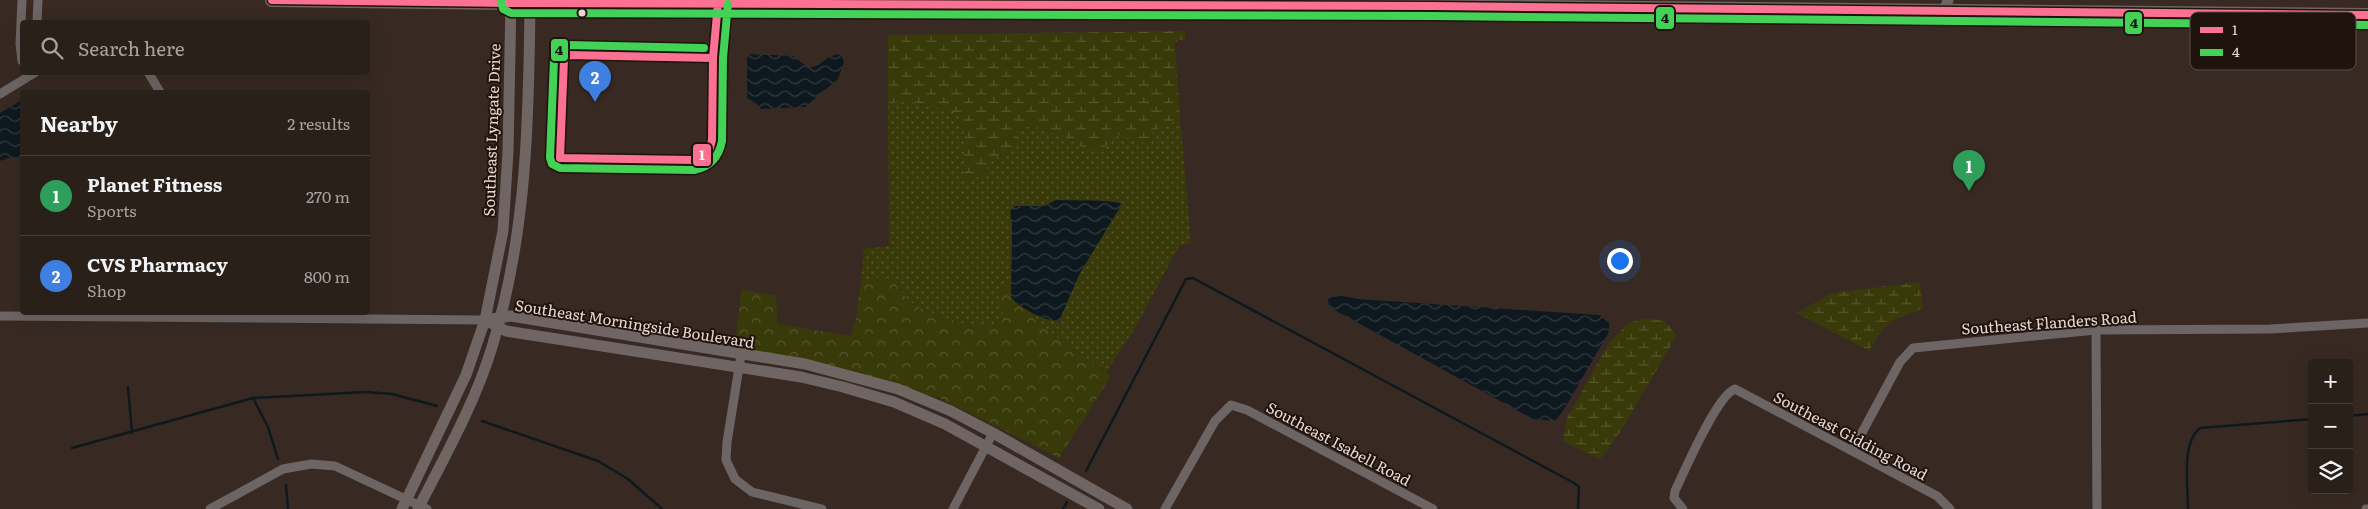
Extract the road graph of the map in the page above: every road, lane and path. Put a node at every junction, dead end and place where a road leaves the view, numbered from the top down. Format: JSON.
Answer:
{"nodes":[{"id":1,"x":22,"y":0,"type":"edge"},
{"id":2,"x":38,"y":0,"type":"edge"},
{"id":3,"x":272,"y":0,"type":"edge"},
{"id":4,"x":1525,"y":0,"type":"edge"},
{"id":5,"x":511,"y":2,"type":"edge"},
{"id":6,"x":530,"y":2,"type":"edge"},
{"id":7,"x":1000,"y":2,"type":"edge"},
{"id":8,"x":1031,"y":2,"type":"edge"},
{"id":9,"x":1554,"y":4,"type":"edge"},
{"id":10,"x":1940,"y":6,"type":"edge"},
{"id":11,"x":1510,"y":8,"type":"junction"},
{"id":12,"x":2225,"y":12,"type":"edge"},
{"id":13,"x":21,"y":20,"type":"edge"},
{"id":14,"x":37,"y":20,"type":"edge"},
{"id":15,"x":31,"y":75,"type":"edge"},
{"id":16,"x":150,"y":75,"type":"edge"},
{"id":17,"x":159,"y":90,"type":"edge"},
{"id":18,"x":0,"y":94,"type":"edge"},
{"id":19,"x":0,"y":316,"type":"edge"},
{"id":20,"x":485,"y":320,"type":"junction"},
{"id":21,"x":499,"y":323,"type":"junction"},
{"id":22,"x":2368,"y":323,"type":"edge"},
{"id":23,"x":2096,"y":330,"type":"junction"},
{"id":24,"x":620,"y":335,"type":"junction"},
{"id":25,"x":617,"y":349,"type":"junction"},
{"id":26,"x":741,"y":355,"type":"junction"},
{"id":27,"x":738,"y":368,"type":"junction"},
{"id":28,"x":874,"y":382,"type":"junction"},
{"id":29,"x":870,"y":395,"type":"junction"},
{"id":30,"x":993,"y":433,"type":"junction"},
{"id":31,"x":987,"y":445,"type":"junction"},
{"id":32,"x":1852,"y":451,"type":"junction"},
{"id":33,"x":404,"y":504,"type":"edge"},
{"id":34,"x":421,"y":508,"type":"edge"},
{"id":35,"x":210,"y":509,"type":"edge"},
{"id":36,"x":819,"y":509,"type":"edge"},
{"id":37,"x":953,"y":509,"type":"edge"},
{"id":38,"x":1099,"y":509,"type":"edge"},
{"id":39,"x":1127,"y":509,"type":"edge"},
{"id":40,"x":1165,"y":509,"type":"edge"},
{"id":41,"x":1433,"y":509,"type":"edge"},
{"id":42,"x":1683,"y":509,"type":"edge"},
{"id":43,"x":1950,"y":509,"type":"edge"},
{"id":44,"x":2097,"y":509,"type":"edge"}],
"edges":[{"from":1,"to":13,"type":"street"},
{"from":2,"to":14,"type":"street"},
{"from":3,"to":5,"type":"main road"},
{"from":4,"to":11,"type":"main road"},
{"from":5,"to":6,"type":"main road"},
{"from":5,"to":20,"type":"street","name":"Southeast Lyngate Drive"},
{"from":6,"to":7,"type":"main road"},
{"from":6,"to":21,"type":"street"},
{"from":7,"to":8,"type":"main road"},
{"from":8,"to":11,"type":"main road"},
{"from":9,"to":10,"type":"main road"},
{"from":9,"to":11,"type":"main road"},
{"from":10,"to":12,"type":"main road"},
{"from":15,"to":18,"type":"street"},
{"from":16,"to":17,"type":"street"},
{"from":19,"to":20,"type":"street"},
{"from":20,"to":21,"type":"street","name":"Southeast Morningside Boulevard"},
{"from":20,"to":33,"type":"street","name":"Southeast Lyngate Drive"},
{"from":21,"to":24,"type":"street","name":"Southeast Morningside Boulevard"},
{"from":21,"to":25,"type":"street","name":"Southeast Morningside Boulevard"},
{"from":21,"to":34,"type":"street"},
{"from":22,"to":23,"type":"street","name":"Southeast Flanders Road"},
{"from":23,"to":32,"type":"street","name":"Southeast Flanders Road"},
{"from":23,"to":44,"type":"street"},
{"from":24,"to":25,"type":"street"},
{"from":24,"to":26,"type":"street","name":"Southeast Morningside Boulevard"},
{"from":25,"to":27,"type":"street","name":"Southeast Morningside Boulevard"},
{"from":26,"to":27,"type":"street"},
{"from":26,"to":28,"type":"street","name":"Southeast Morningside Boulevard"},
{"from":27,"to":29,"type":"street","name":"Southeast Morningside Boulevard"},
{"from":27,"to":36,"type":"street"},
{"from":28,"to":29,"type":"street"},
{"from":28,"to":30,"type":"street","name":"Southeast Morningside Boulevard"},
{"from":29,"to":31,"type":"street","name":"Southeast Morningside Boulevard"},
{"from":30,"to":31,"type":"street"},
{"from":30,"to":39,"type":"street","name":"Southeast Morningside Boulevard"},
{"from":31,"to":37,"type":"street"},
{"from":31,"to":38,"type":"street","name":"Southeast Morningside Boulevard"},
{"from":32,"to":42,"type":"street","name":"Southeast Gidding Road"},
{"from":32,"to":43,"type":"street","name":"Southeast Gidding Road"},
{"from":33,"to":34,"type":"street"},
{"from":33,"to":35,"type":"street"},
{"from":40,"to":41,"type":"street","name":"Southeast Isabell Road"}]}
